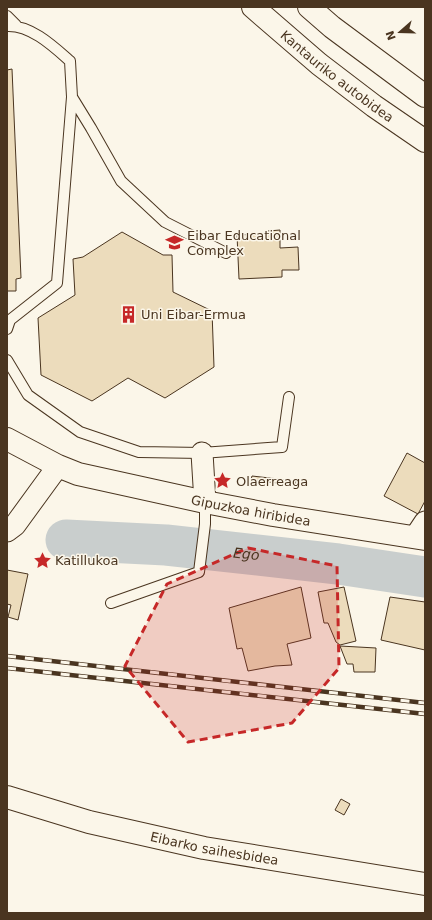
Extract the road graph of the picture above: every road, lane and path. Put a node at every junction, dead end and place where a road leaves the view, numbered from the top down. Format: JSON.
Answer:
{"nodes":[{"id":1,"x":253,"y":7,"type":"edge"},
{"id":2,"x":309,"y":7,"type":"edge"},
{"id":3,"x":7,"y":16,"type":"edge"},
{"id":4,"x":11,"y":26,"type":"edge"},
{"id":5,"x":425,"y":96,"type":"edge"},
{"id":6,"x":72,"y":97,"type":"junction"},
{"id":7,"x":425,"y":141,"type":"edge"},
{"id":8,"x":226,"y":253,"type":"dead end"},
{"id":9,"x":7,"y":329,"type":"edge"},
{"id":10,"x":7,"y":360,"type":"edge"},
{"id":11,"x":289,"y":397,"type":"dead end"},
{"id":12,"x":7,"y":439,"type":"edge"},
{"id":13,"x":202,"y":453,"type":"junction"},
{"id":14,"x":58,"y":466,"type":"junction"},
{"id":15,"x":205,"y":502,"type":"junction"},
{"id":16,"x":7,"y":532,"type":"edge"},
{"id":17,"x":422,"y":532,"type":"edge"},
{"id":18,"x":111,"y":603,"type":"dead end"},
{"id":19,"x":7,"y":797,"type":"edge"},
{"id":20,"x":425,"y":884,"type":"edge"}],
"edges":[{"from":1,"to":7,"type":"main road","name":"Kantauriko autobidea"},
{"from":2,"to":5,"type":"main road"},
{"from":3,"to":4,"type":"lane"},
{"from":4,"to":6,"type":"lane"},
{"from":6,"to":8,"type":"lane"},
{"from":6,"to":9,"type":"lane"},
{"from":10,"to":13,"type":"lane"},
{"from":11,"to":13,"type":"lane"},
{"from":12,"to":14,"type":"main road","name":"Gipuzkoa hiribidea"},
{"from":13,"to":15,"type":"street"},
{"from":14,"to":15,"type":"main road","name":"Gipuzkoa hiribidea"},
{"from":14,"to":16,"type":"street"},
{"from":15,"to":17,"type":"main road","name":"Gipuzkoa hiribidea"},
{"from":15,"to":18,"type":"lane"},
{"from":19,"to":20,"type":"main road","name":"Eibarko saihesbidea"}]}
